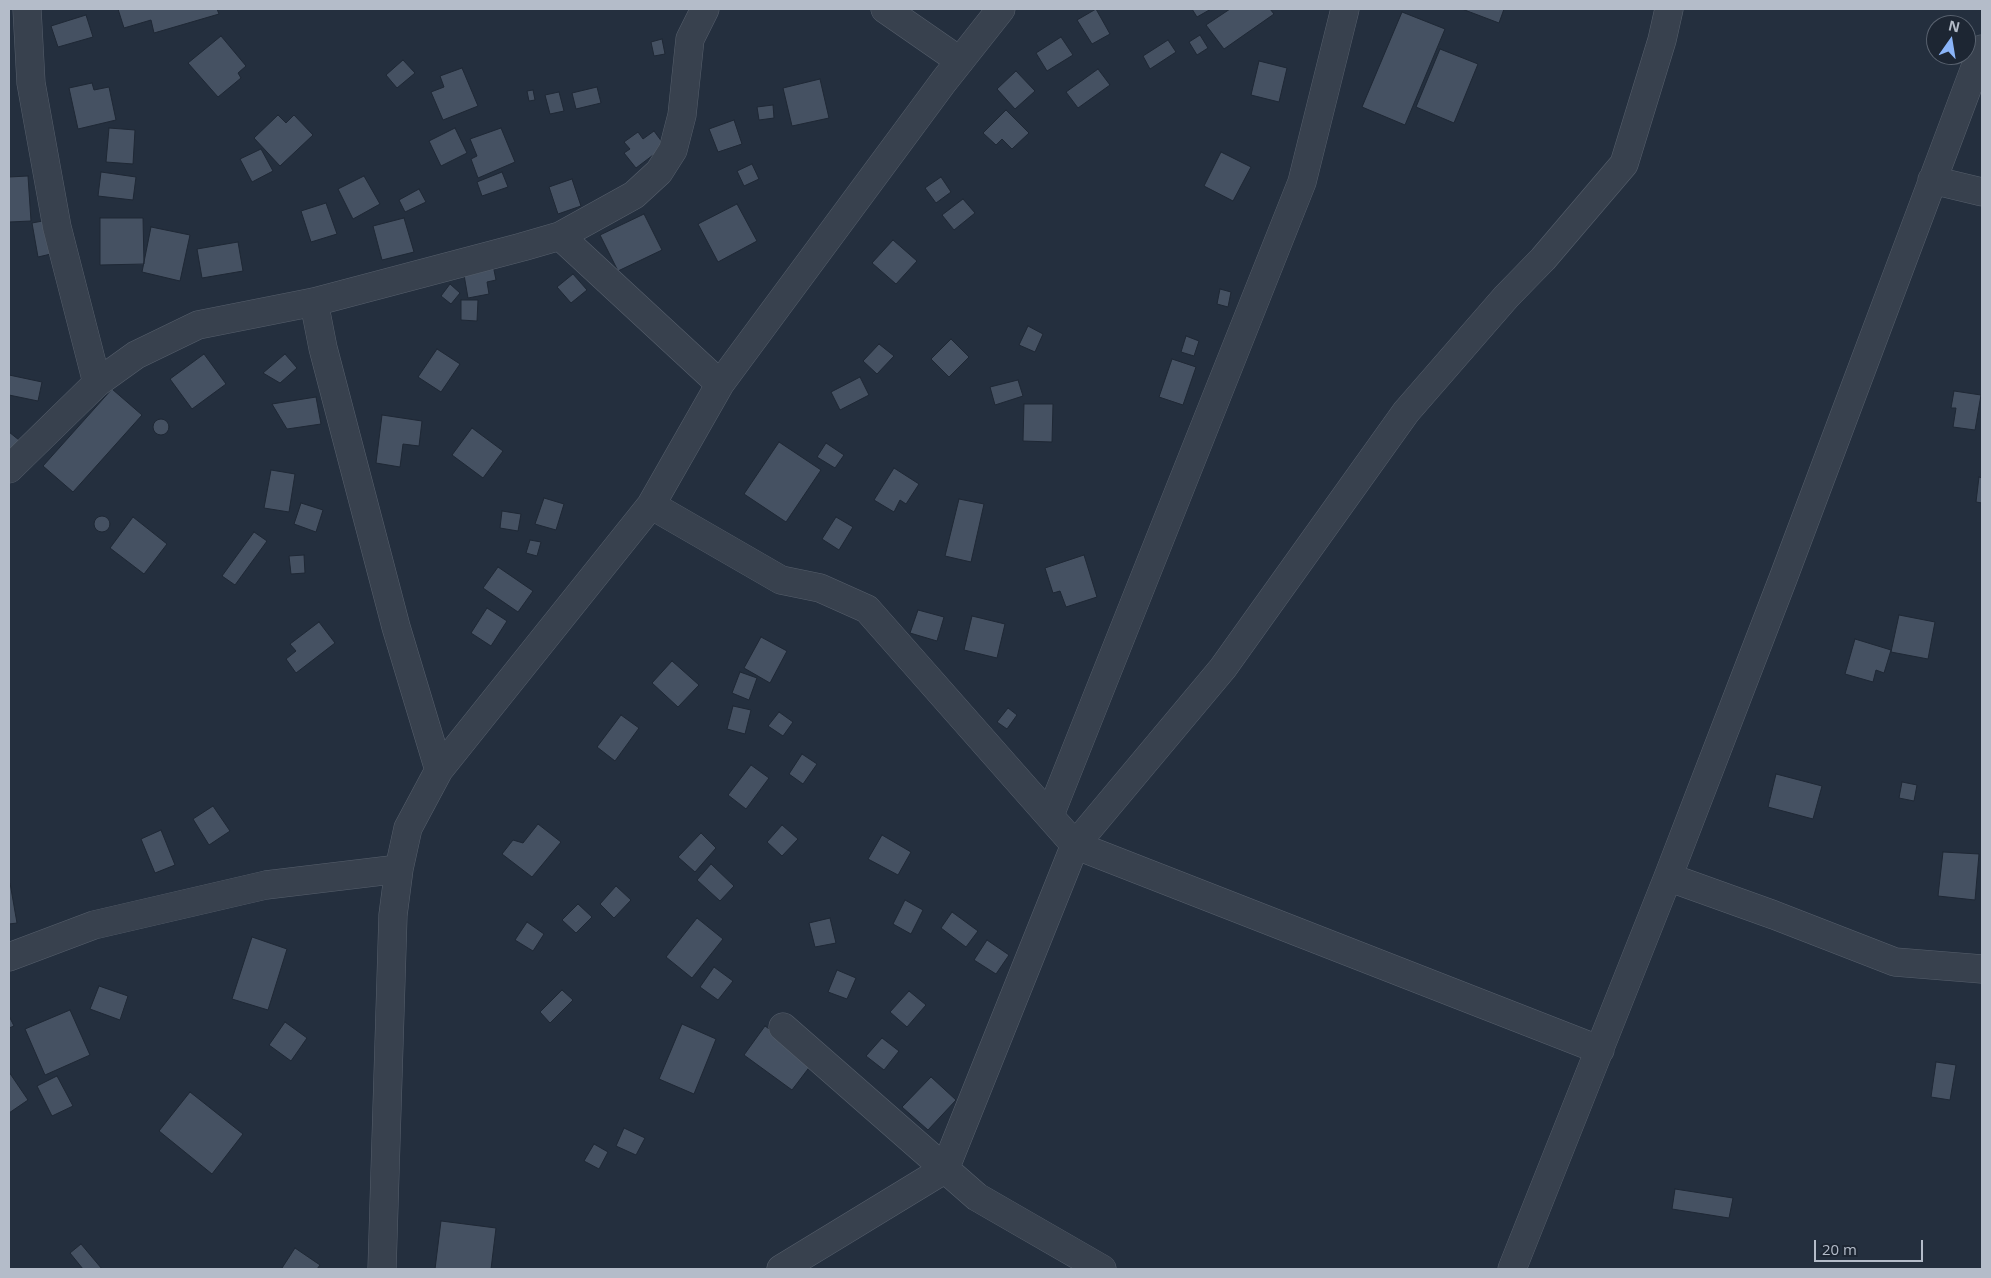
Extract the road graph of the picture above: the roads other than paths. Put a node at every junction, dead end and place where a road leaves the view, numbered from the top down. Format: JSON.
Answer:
{"nodes":[{"id":1,"x":28,"y":9,"type":"edge"},
{"id":2,"x":705,"y":9,"type":"edge"},
{"id":3,"x":886,"y":9,"type":"edge"},
{"id":4,"x":1001,"y":9,"type":"edge"},
{"id":5,"x":1345,"y":9,"type":"edge"},
{"id":6,"x":1669,"y":9,"type":"edge"},
{"id":7,"x":1982,"y":49,"type":"edge"},
{"id":8,"x":960,"y":60,"type":"junction"},
{"id":9,"x":1932,"y":180,"type":"junction"},
{"id":10,"x":1982,"y":192,"type":"edge"},
{"id":11,"x":560,"y":236,"type":"junction"},
{"id":12,"x":314,"y":302,"type":"junction"},
{"id":13,"x":97,"y":383,"type":"junction"},
{"id":14,"x":720,"y":384,"type":"junction"},
{"id":15,"x":9,"y":469,"type":"edge"},
{"id":16,"x":651,"y":505,"type":"junction"},
{"id":17,"x":439,"y":770,"type":"junction"},
{"id":18,"x":1050,"y":815,"type":"junction"},
{"id":19,"x":1075,"y":845,"type":"junction"},
{"id":20,"x":399,"y":869,"type":"junction"},
{"id":21,"x":1668,"y":877,"type":"junction"},
{"id":22,"x":9,"y":957,"type":"edge"},
{"id":23,"x":1982,"y":969,"type":"edge"},
{"id":24,"x":783,"y":1026,"type":"dead end"},
{"id":25,"x":1600,"y":1050,"type":"junction"},
{"id":26,"x":945,"y":1169,"type":"junction"},
{"id":27,"x":382,"y":1269,"type":"edge"},
{"id":28,"x":781,"y":1269,"type":"edge"},
{"id":29,"x":1102,"y":1269,"type":"edge"},
{"id":30,"x":1512,"y":1269,"type":"edge"}],
"edges":[{"from":1,"to":13,"type":"street"},
{"from":2,"to":11,"type":"street"},
{"from":3,"to":8,"type":"street"},
{"from":4,"to":8,"type":"street"},
{"from":5,"to":18,"type":"street"},
{"from":6,"to":19,"type":"street"},
{"from":7,"to":9,"type":"street"},
{"from":8,"to":14,"type":"street"},
{"from":9,"to":10,"type":"street"},
{"from":9,"to":21,"type":"street"},
{"from":11,"to":12,"type":"street"},
{"from":11,"to":14,"type":"street"},
{"from":12,"to":13,"type":"street"},
{"from":12,"to":17,"type":"street"},
{"from":13,"to":15,"type":"street"},
{"from":14,"to":16,"type":"street"},
{"from":16,"to":17,"type":"street"},
{"from":16,"to":18,"type":"street"},
{"from":17,"to":20,"type":"street"},
{"from":18,"to":19,"type":"street"},
{"from":19,"to":25,"type":"street"},
{"from":19,"to":26,"type":"street"},
{"from":20,"to":22,"type":"street"},
{"from":20,"to":27,"type":"street"},
{"from":21,"to":23,"type":"street"},
{"from":21,"to":25,"type":"street"},
{"from":24,"to":26,"type":"street"},
{"from":25,"to":30,"type":"street"},
{"from":26,"to":28,"type":"street"},
{"from":26,"to":29,"type":"street"}]}
